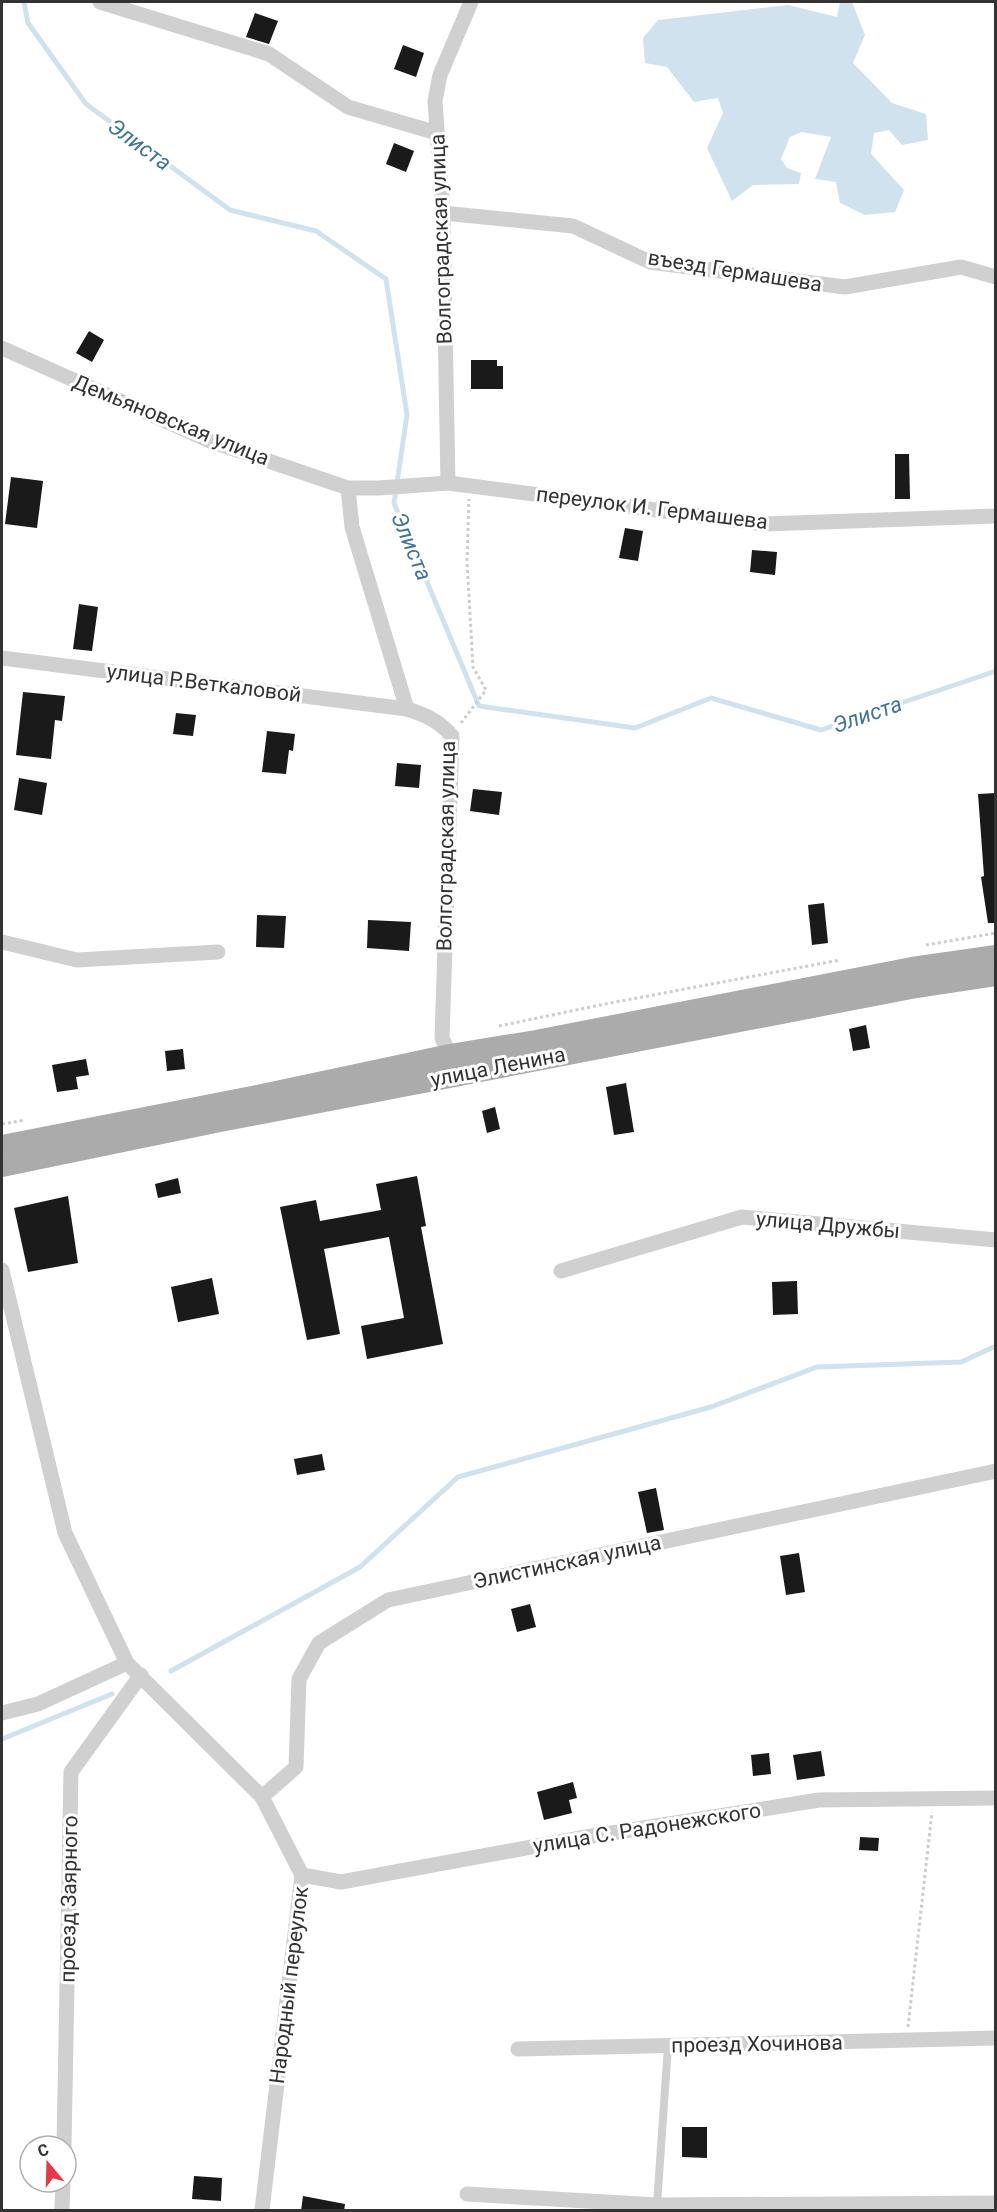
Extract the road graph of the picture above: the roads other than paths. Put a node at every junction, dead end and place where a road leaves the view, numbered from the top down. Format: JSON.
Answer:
{"nodes":[{"id":1,"x":100,"y":2,"type":"edge"},
{"id":2,"x":471,"y":2,"type":"edge"},
{"id":3,"x":437,"y":133,"type":"junction"},
{"id":4,"x":443,"y":213,"type":"junction"},
{"id":5,"x":996,"y":277,"type":"edge"},
{"id":6,"x":2,"y":348,"type":"edge"},
{"id":7,"x":448,"y":483,"type":"junction"},
{"id":8,"x":417,"y":486,"type":"joint"},
{"id":9,"x":348,"y":488,"type":"junction"},
{"id":10,"x":996,"y":516,"type":"edge"},
{"id":11,"x":2,"y":658,"type":"edge"},
{"id":12,"x":407,"y":709,"type":"junction"},
{"id":13,"x":2,"y":942,"type":"edge"},
{"id":14,"x":219,"y":952,"type":"dead end"},
{"id":15,"x":996,"y":956,"type":"edge"},
{"id":16,"x":996,"y":975,"type":"edge"},
{"id":17,"x":451,"y":1066,"type":"junction"},
{"id":18,"x":2,"y":1146,"type":"edge"},
{"id":19,"x":2,"y":1166,"type":"edge"},
{"id":20,"x":996,"y":1240,"type":"edge"},
{"id":21,"x":2,"y":1270,"type":"edge"},
{"id":22,"x":561,"y":1271,"type":"dead end"},
{"id":23,"x":996,"y":1471,"type":"edge"},
{"id":24,"x":128,"y":1663,"type":"junction"},
{"id":25,"x":141,"y":1675,"type":"junction"},
{"id":26,"x":2,"y":1713,"type":"edge"},
{"id":27,"x":262,"y":1797,"type":"junction"},
{"id":28,"x":996,"y":1798,"type":"edge"},
{"id":29,"x":303,"y":1875,"type":"junction"},
{"id":30,"x":996,"y":2038,"type":"edge"},
{"id":31,"x":668,"y":2046,"type":"junction"},
{"id":32,"x":518,"y":2049,"type":"dead end"},
{"id":33,"x":64,"y":2134,"type":"edge"},
{"id":34,"x":63,"y":2194,"type":"edge"},
{"id":35,"x":467,"y":2194,"type":"dead end"},
{"id":36,"x":996,"y":2204,"type":"edge"},
{"id":37,"x":657,"y":2205,"type":"junction"},
{"id":38,"x":62,"y":2211,"type":"edge"},
{"id":39,"x":262,"y":2211,"type":"edge"}],
"edges":[{"from":1,"to":3,"type":"street"},
{"from":2,"to":3,"type":"street","name":"Волгоградская улица"},
{"from":3,"to":4,"type":"street","name":"Волгоградская улица"},
{"from":4,"to":5,"type":"street","name":"въезд Гермашева"},
{"from":4,"to":7,"type":"street","name":"Волгоградская улица"},
{"from":6,"to":9,"type":"street","name":"Демьяновская улица"},
{"from":7,"to":8,"type":"street","name":"переулок И. Гермашева"},
{"from":7,"to":10,"type":"street","name":"переулок И. Гермашева"},
{"from":8,"to":9,"type":"street","name":"Демьяновская улица"},
{"from":9,"to":12,"type":"street"},
{"from":11,"to":12,"type":"street","name":"улица Р.Веткаловой"},
{"from":12,"to":17,"type":"street","name":"Волгоградская улица"},
{"from":13,"to":14,"type":"street"},
{"from":15,"to":17,"type":"main road","name":"улица Ленина"},
{"from":16,"to":17,"type":"main road","name":"улица Ленина"},
{"from":17,"to":18,"type":"main road","name":"улица Ленина"},
{"from":17,"to":19,"type":"main road","name":"улица Ленина"},
{"from":20,"to":22,"type":"street","name":"улица Дружбы"},
{"from":21,"to":24,"type":"street","name":"Народный переулок"},
{"from":23,"to":27,"type":"street","name":"Элистинская улица"},
{"from":24,"to":25,"type":"street","name":"Народный переулок"},
{"from":24,"to":26,"type":"street"},
{"from":25,"to":27,"type":"street","name":"Народный переулок"},
{"from":25,"to":33,"type":"street","name":"проезд Заярного"},
{"from":27,"to":29,"type":"street","name":"Народный переулок"},
{"from":28,"to":29,"type":"street","name":"улица С. Радонежского"},
{"from":29,"to":39,"type":"street","name":"Народный переулок"},
{"from":30,"to":31,"type":"street","name":"проезд Хочинова"},
{"from":31,"to":32,"type":"street","name":"проезд Хочинова"},
{"from":31,"to":37,"type":"lane"},
{"from":34,"to":38,"type":"street"},
{"from":35,"to":37,"type":"street"},
{"from":36,"to":37,"type":"street"}]}
